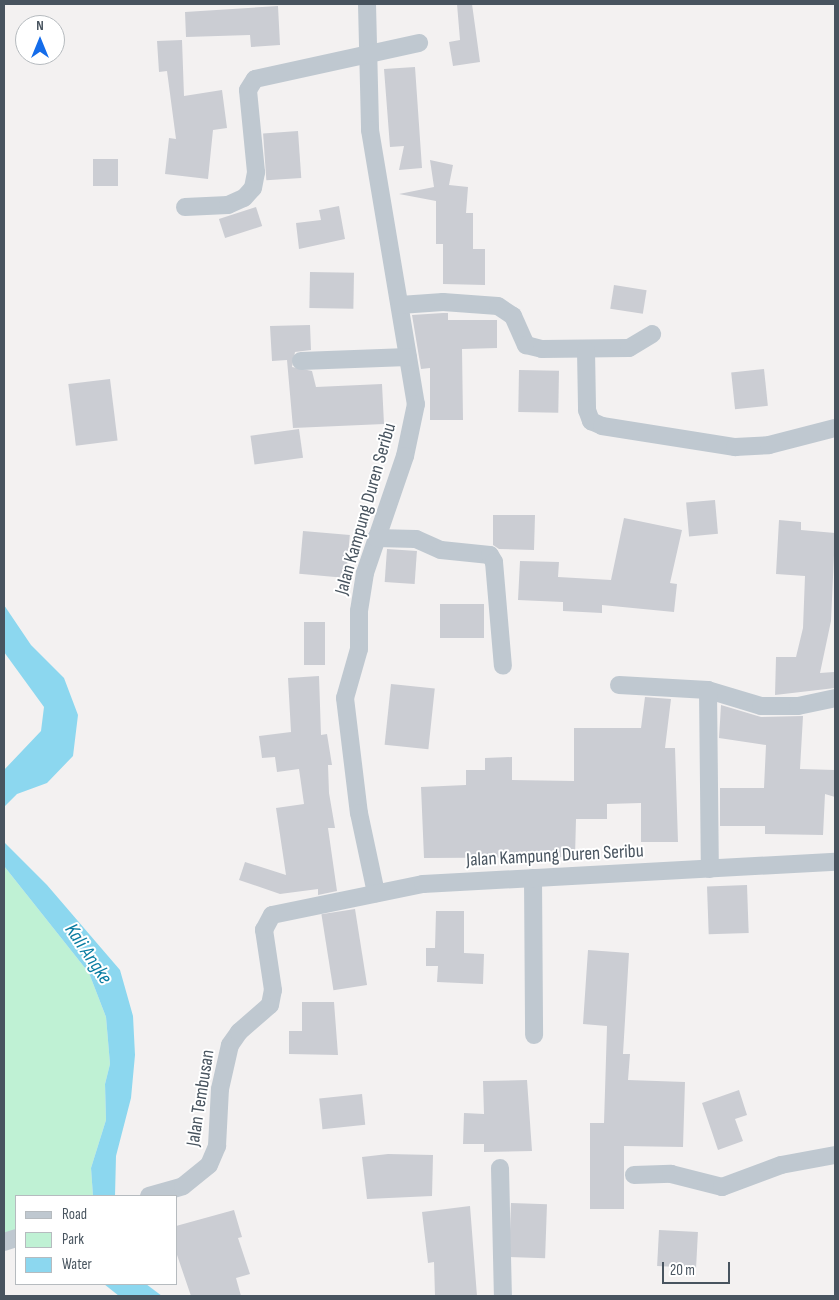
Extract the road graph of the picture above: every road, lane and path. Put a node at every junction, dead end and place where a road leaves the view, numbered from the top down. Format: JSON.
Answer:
{"nodes":[{"id":1,"x":367,"y":4,"type":"edge"},
{"id":2,"x":419,"y":44,"type":"dead end"},
{"id":3,"x":367,"y":56,"type":"junction"},
{"id":4,"x":184,"y":207,"type":"dead end"},
{"id":5,"x":400,"y":305,"type":"junction"},
{"id":6,"x":652,"y":334,"type":"dead end"},
{"id":7,"x":586,"y":350,"type":"junction"},
{"id":8,"x":408,"y":357,"type":"junction"},
{"id":9,"x":301,"y":362,"type":"dead end"},
{"id":10,"x":835,"y":428,"type":"edge"},
{"id":11,"x":376,"y":538,"type":"junction"},
{"id":12,"x":503,"y":666,"type":"dead end"},
{"id":13,"x":618,"y":685,"type":"dead end"},
{"id":14,"x":708,"y":690,"type":"junction"},
{"id":15,"x":835,"y":698,"type":"edge"},
{"id":16,"x":835,"y":862,"type":"edge"},
{"id":17,"x":710,"y":869,"type":"junction"},
{"id":18,"x":533,"y":878,"type":"junction"},
{"id":19,"x":376,"y":893,"type":"junction"},
{"id":20,"x":534,"y":1035,"type":"dead end"},
{"id":21,"x":835,"y":1155,"type":"edge"},
{"id":22,"x":500,"y":1168,"type":"dead end"},
{"id":23,"x":634,"y":1175,"type":"dead end"},
{"id":24,"x":152,"y":1195,"type":"edge"},
{"id":25,"x":503,"y":1296,"type":"edge"}],
"edges":[{"from":1,"to":3,"type":"street","name":"Jalan Kampung Duren Seribu"},
{"from":2,"to":3,"type":"street"},
{"from":3,"to":4,"type":"street"},
{"from":3,"to":5,"type":"street","name":"Jalan Kampung Duren Seribu"},
{"from":5,"to":7,"type":"street"},
{"from":5,"to":8,"type":"street","name":"Jalan Kampung Duren Seribu"},
{"from":6,"to":7,"type":"street"},
{"from":7,"to":10,"type":"street"},
{"from":8,"to":9,"type":"street"},
{"from":8,"to":11,"type":"street","name":"Jalan Kampung Duren Seribu"},
{"from":11,"to":12,"type":"street"},
{"from":11,"to":19,"type":"street","name":"Jalan Kampung Duren Seribu"},
{"from":13,"to":14,"type":"street"},
{"from":14,"to":15,"type":"street"},
{"from":14,"to":17,"type":"street"},
{"from":16,"to":17,"type":"street","name":"Jalan Kampung Duren Seribu"},
{"from":17,"to":18,"type":"street","name":"Jalan Kampung Duren Seribu"},
{"from":18,"to":19,"type":"street","name":"Jalan Kampung Duren Seribu"},
{"from":18,"to":20,"type":"street"},
{"from":19,"to":24,"type":"street","name":"Jalan Tembusan"},
{"from":21,"to":23,"type":"street"},
{"from":22,"to":25,"type":"street"}]}
